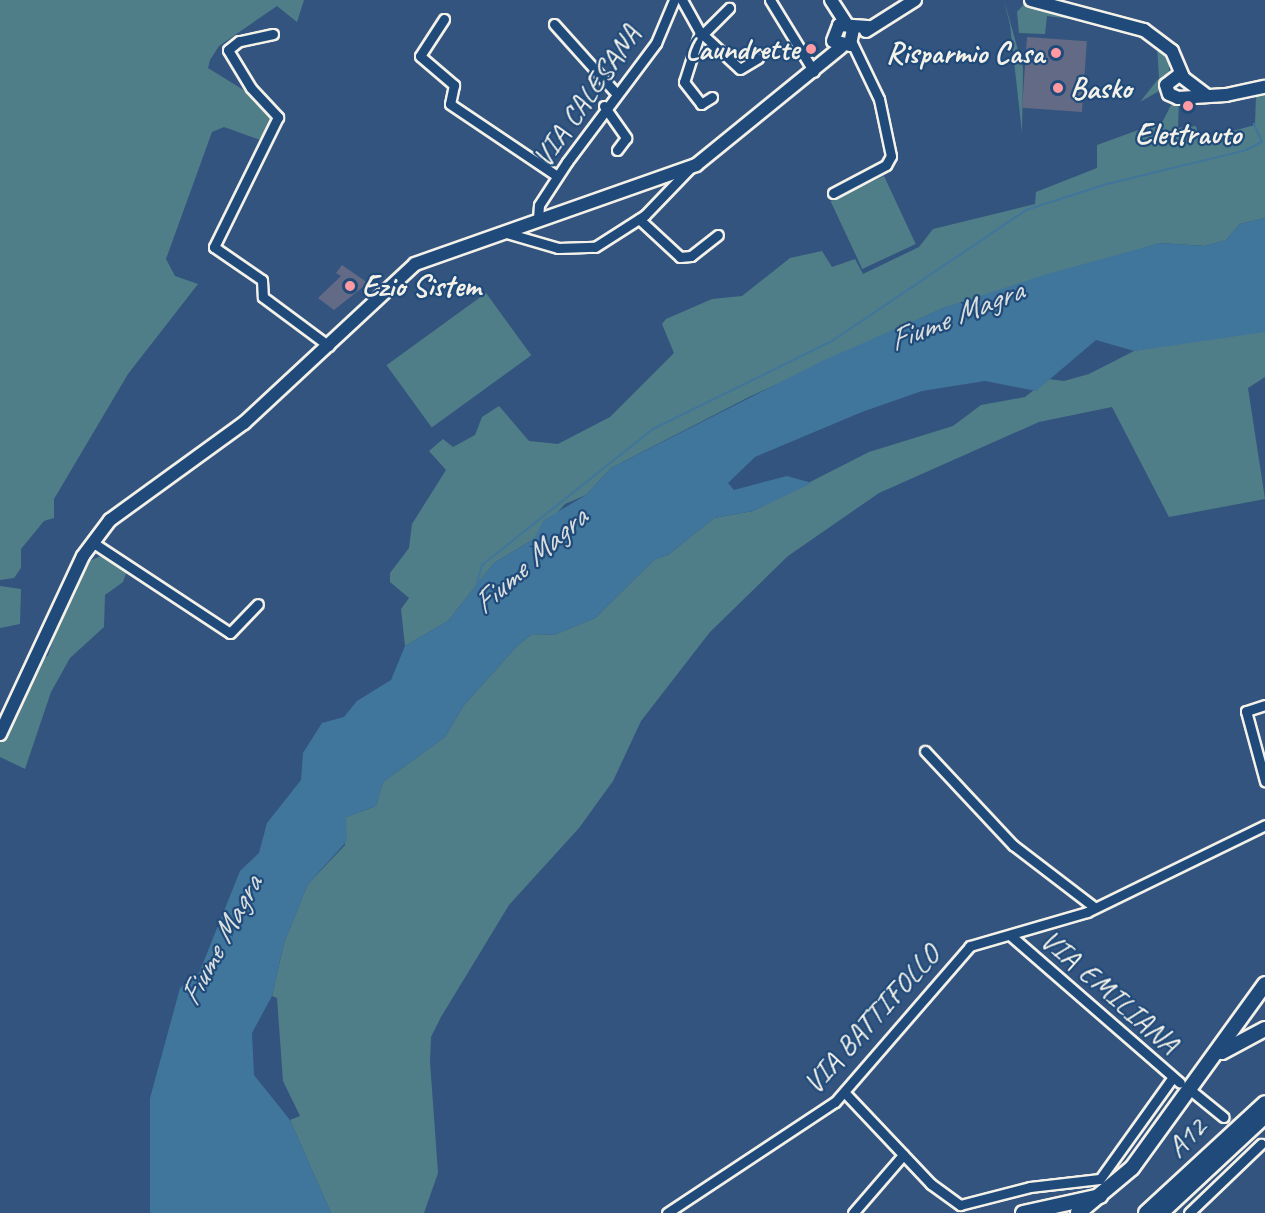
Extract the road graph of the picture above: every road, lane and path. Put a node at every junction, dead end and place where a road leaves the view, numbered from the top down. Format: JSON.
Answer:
{"nodes":[{"id":1,"x":674,"y":0,"type":"edge"},
{"id":2,"x":682,"y":0,"type":"edge"},
{"id":3,"x":770,"y":0,"type":"edge"},
{"id":4,"x":915,"y":0,"type":"edge"},
{"id":5,"x":1031,"y":0,"type":"edge"},
{"id":6,"x":833,"y":3,"type":"edge"},
{"id":7,"x":729,"y":8,"type":"dead end"},
{"id":8,"x":444,"y":19,"type":"dead end"},
{"id":9,"x":554,"y":24,"type":"dead end"},
{"id":10,"x":702,"y":33,"type":"junction"},
{"id":11,"x":273,"y":34,"type":"dead end"},
{"id":12,"x":845,"y":36,"type":"junction"},
{"id":13,"x":758,"y":58,"type":"dead end"},
{"id":14,"x":814,"y":72,"type":"junction"},
{"id":15,"x":1181,"y":78,"type":"junction"},
{"id":16,"x":1265,"y":87,"type":"edge"},
{"id":17,"x":615,"y":92,"type":"junction"},
{"id":18,"x":1206,"y":95,"type":"junction"},
{"id":19,"x":712,"y":97,"type":"dead end"},
{"id":20,"x":1181,"y":97,"type":"junction"},
{"id":21,"x":604,"y":106,"type":"junction"},
{"id":22,"x":617,"y":150,"type":"dead end"},
{"id":23,"x":690,"y":168,"type":"junction"},
{"id":24,"x":557,"y":176,"type":"junction"},
{"id":25,"x":833,"y":193,"type":"dead end"},
{"id":26,"x":538,"y":219,"type":"junction"},
{"id":27,"x":639,"y":219,"type":"junction"},
{"id":28,"x":500,"y":231,"type":"junction"},
{"id":29,"x":718,"y":235,"type":"dead end"},
{"id":30,"x":329,"y":345,"type":"junction"},
{"id":31,"x":92,"y":542,"type":"junction"},
{"id":32,"x":258,"y":604,"type":"dead end"},
{"id":33,"x":1265,"y":705,"type":"edge"},
{"id":34,"x":0,"y":734,"type":"edge"},
{"id":35,"x":925,"y":751,"type":"dead end"},
{"id":36,"x":1265,"y":781,"type":"edge"},
{"id":37,"x":1265,"y":825,"type":"edge"},
{"id":38,"x":1094,"y":907,"type":"junction"},
{"id":39,"x":1010,"y":935,"type":"junction"},
{"id":40,"x":1265,"y":984,"type":"edge"},
{"id":41,"x":1265,"y":1029,"type":"edge"},
{"id":42,"x":1215,"y":1056,"type":"junction"},
{"id":43,"x":844,"y":1093,"type":"junction"},
{"id":44,"x":1194,"y":1093,"type":"dead end"},
{"id":45,"x":1265,"y":1103,"type":"edge"},
{"id":46,"x":1265,"y":1116,"type":"edge"},
{"id":47,"x":1224,"y":1117,"type":"tunnel mouth"},
{"id":48,"x":1261,"y":1144,"type":"dead end"},
{"id":49,"x":903,"y":1155,"type":"junction"},
{"id":50,"x":1100,"y":1196,"type":"junction"},
{"id":51,"x":667,"y":1213,"type":"edge"},
{"id":52,"x":853,"y":1213,"type":"edge"},
{"id":53,"x":1023,"y":1213,"type":"edge"},
{"id":54,"x":1078,"y":1213,"type":"edge"},
{"id":55,"x":1146,"y":1213,"type":"edge"},
{"id":56,"x":1161,"y":1213,"type":"edge"},
{"id":57,"x":1189,"y":1213,"type":"edge"}],
"edges":[{"from":1,"to":17,"type":"street","name":"VIA CALESANA"},
{"from":2,"to":10,"type":"street"},
{"from":3,"to":14,"type":"street"},
{"from":4,"to":12,"type":"main road"},
{"from":5,"to":15,"type":"main road"},
{"from":6,"to":12,"type":"main road"},
{"from":7,"to":10,"type":"street"},
{"from":8,"to":24,"type":"street"},
{"from":9,"to":17,"type":"street"},
{"from":10,"to":13,"type":"street"},
{"from":10,"to":19,"type":"street"},
{"from":11,"to":30,"type":"street"},
{"from":12,"to":14,"type":"main road"},
{"from":12,"to":25,"type":"street"},
{"from":14,"to":23,"type":"main road"},
{"from":15,"to":18,"type":"main road"},
{"from":15,"to":20,"type":"main road"},
{"from":15,"to":20,"type":"main road"},
{"from":16,"to":18,"type":"main road"},
{"from":17,"to":21,"type":"street","name":"VIA CALESANA"},
{"from":18,"to":20,"type":"main road"},
{"from":21,"to":22,"type":"street"},
{"from":21,"to":24,"type":"street","name":"VIA CALESANA"},
{"from":23,"to":26,"type":"main road"},
{"from":23,"to":27,"type":"street"},
{"from":24,"to":26,"type":"street","name":"VIA CALESANA"},
{"from":26,"to":28,"type":"main road"},
{"from":27,"to":28,"type":"street"},
{"from":27,"to":29,"type":"street"},
{"from":28,"to":30,"type":"main road"},
{"from":30,"to":31,"type":"main road"},
{"from":31,"to":32,"type":"street"},
{"from":31,"to":34,"type":"main road"},
{"from":33,"to":36,"type":"street"},
{"from":35,"to":38,"type":"street"},
{"from":37,"to":38,"type":"street","name":"VIA BATTIFOLLO"},
{"from":38,"to":39,"type":"street","name":"VIA BATTIFOLLO"},
{"from":39,"to":43,"type":"street","name":"VIA BATTIFOLLO"},
{"from":39,"to":49,"type":"street","name":"VIA EMILIANA"},
{"from":40,"to":42,"type":"highway"},
{"from":41,"to":42,"type":"highway"},
{"from":42,"to":50,"type":"highway"},
{"from":43,"to":49,"type":"street"},
{"from":43,"to":51,"type":"street","name":"VIA BATTIFOLLO"},
{"from":44,"to":47,"type":"street"},
{"from":45,"to":55,"type":"highway","name":"A12","number":"A12"},
{"from":46,"to":56,"type":"highway","name":"A12","number":"A12"},
{"from":48,"to":57,"type":"street"},
{"from":49,"to":52,"type":"street"},
{"from":50,"to":53,"type":"highway"},
{"from":50,"to":54,"type":"highway"}]}
